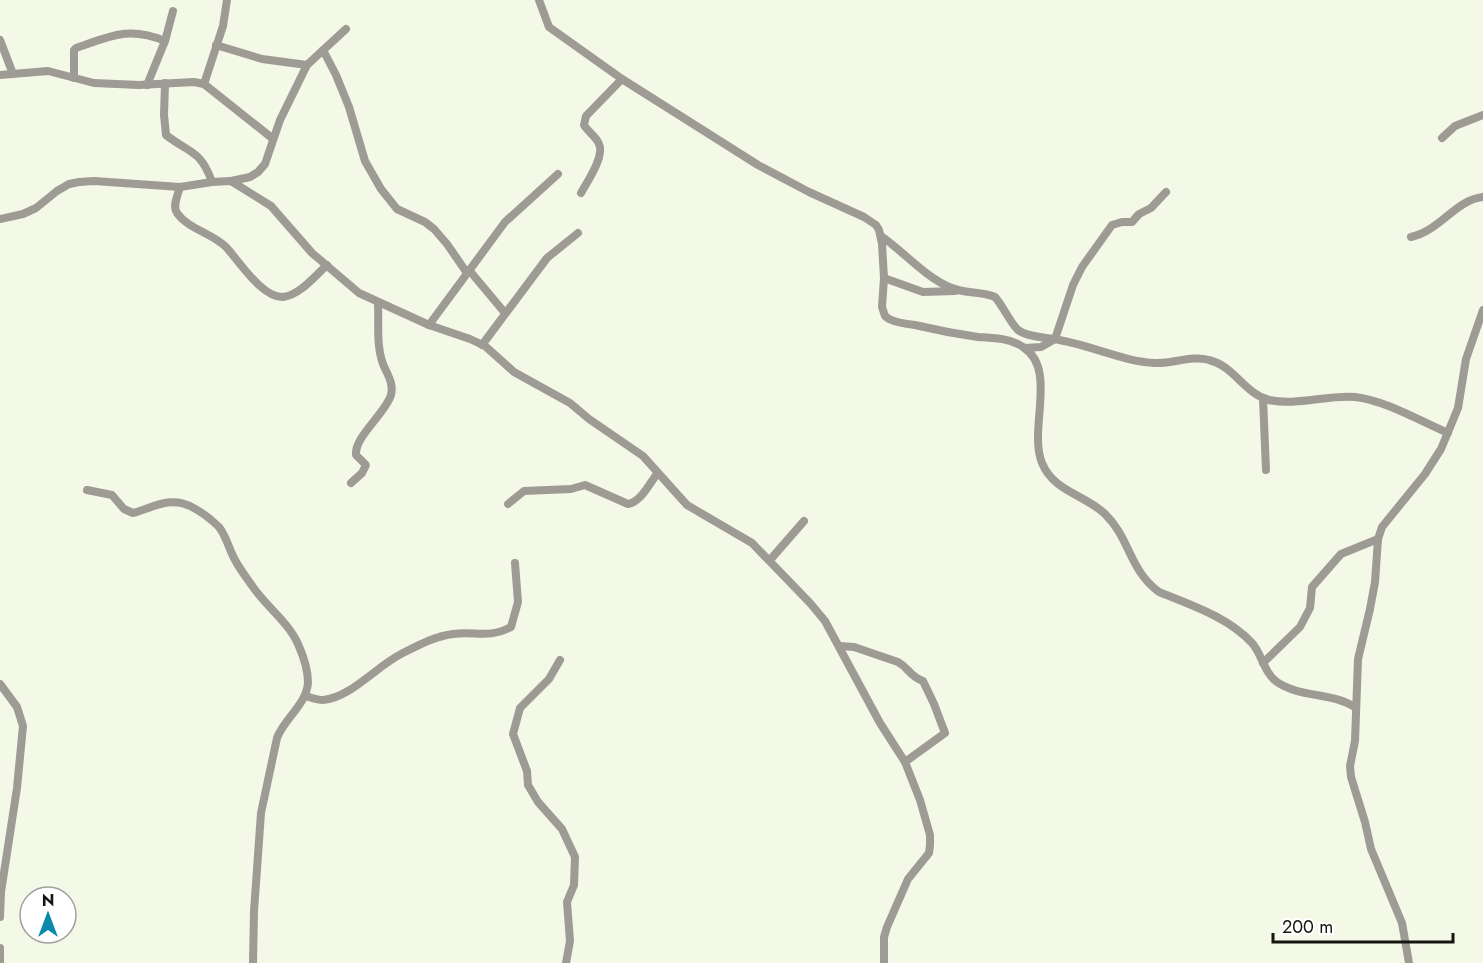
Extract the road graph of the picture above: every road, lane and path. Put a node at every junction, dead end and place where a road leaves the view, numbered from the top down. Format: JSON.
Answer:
{"nodes":[{"id":1,"x":227,"y":0,"type":"edge"},
{"id":2,"x":539,"y":0,"type":"edge"},
{"id":3,"x":173,"y":11,"type":"dead end"},
{"id":4,"x":346,"y":29,"type":"dead end"},
{"id":5,"x":0,"y":40,"type":"edge"},
{"id":6,"x":165,"y":41,"type":"junction"},
{"id":7,"x":216,"y":45,"type":"junction"},
{"id":8,"x":323,"y":50,"type":"junction"},
{"id":9,"x":307,"y":65,"type":"junction"},
{"id":10,"x":13,"y":74,"type":"junction"},
{"id":11,"x":0,"y":75,"type":"edge"},
{"id":12,"x":74,"y":78,"type":"junction"},
{"id":13,"x":622,"y":79,"type":"junction"},
{"id":14,"x":165,"y":83,"type":"junction"},
{"id":15,"x":204,"y":84,"type":"junction"},
{"id":16,"x":147,"y":85,"type":"junction"},
{"id":17,"x":1483,"y":115,"type":"edge"},
{"id":18,"x":272,"y":138,"type":"junction"},
{"id":19,"x":1442,"y":138,"type":"dead end"},
{"id":20,"x":558,"y":174,"type":"dead end"},
{"id":21,"x":231,"y":181,"type":"junction"},
{"id":22,"x":212,"y":182,"type":"junction"},
{"id":23,"x":180,"y":187,"type":"junction"},
{"id":24,"x":1166,"y":192,"type":"dead end"},
{"id":25,"x":581,"y":193,"type":"dead end"},
{"id":26,"x":1483,"y":197,"type":"edge"},
{"id":27,"x":0,"y":219,"type":"edge"},
{"id":28,"x":578,"y":233,"type":"dead end"},
{"id":29,"x":881,"y":236,"type":"junction"},
{"id":30,"x":1411,"y":237,"type":"dead end"},
{"id":31,"x":327,"y":265,"type":"junction"},
{"id":32,"x":468,"y":272,"type":"junction"},
{"id":33,"x":884,"y":278,"type":"junction"},
{"id":34,"x":959,"y":291,"type":"junction"},
{"id":35,"x":378,"y":303,"type":"junction"},
{"id":36,"x":1483,"y":310,"type":"edge"},
{"id":37,"x":505,"y":313,"type":"junction"},
{"id":38,"x":429,"y":325,"type":"junction"},
{"id":39,"x":1055,"y":339,"type":"junction"},
{"id":40,"x":482,"y":345,"type":"junction"},
{"id":41,"x":1025,"y":348,"type":"junction"},
{"id":42,"x":1263,"y":398,"type":"junction"},
{"id":43,"x":1448,"y":433,"type":"junction"},
{"id":44,"x":1266,"y":470,"type":"dead end"},
{"id":45,"x":657,"y":474,"type":"junction"},
{"id":46,"x":351,"y":483,"type":"dead end"},
{"id":47,"x":87,"y":490,"type":"dead end"},
{"id":48,"x":508,"y":504,"type":"dead end"},
{"id":49,"x":804,"y":521,"type":"dead end"},
{"id":50,"x":1378,"y":539,"type":"junction"},
{"id":51,"x":770,"y":560,"type":"junction"},
{"id":52,"x":515,"y":563,"type":"dead end"},
{"id":53,"x":839,"y":646,"type":"junction"},
{"id":54,"x":561,"y":660,"type":"dead end"},
{"id":55,"x":1263,"y":663,"type":"junction"},
{"id":56,"x":0,"y":684,"type":"edge"},
{"id":57,"x":304,"y":696,"type":"junction"},
{"id":58,"x":1356,"y":696,"type":"junction"},
{"id":59,"x":1349,"y":703,"type":"junction"},
{"id":60,"x":1356,"y":708,"type":"junction"},
{"id":61,"x":905,"y":762,"type":"junction"},
{"id":62,"x":0,"y":917,"type":"edge"},
{"id":63,"x":0,"y":948,"type":"edge"},
{"id":64,"x":0,"y":963,"type":"edge"},
{"id":65,"x":253,"y":963,"type":"edge"},
{"id":66,"x":566,"y":963,"type":"edge"},
{"id":67,"x":884,"y":963,"type":"edge"},
{"id":68,"x":1409,"y":963,"type":"edge"}],
"edges":[{"from":1,"to":7,"type":"street"},
{"from":2,"to":13,"type":"street"},
{"from":3,"to":6,"type":"street"},
{"from":4,"to":8,"type":"street"},
{"from":5,"to":10,"type":"street"},
{"from":6,"to":12,"type":"street"},
{"from":6,"to":16,"type":"street"},
{"from":7,"to":9,"type":"street"},
{"from":7,"to":15,"type":"street"},
{"from":8,"to":9,"type":"street"},
{"from":8,"to":32,"type":"street"},
{"from":9,"to":18,"type":"street"},
{"from":10,"to":11,"type":"street"},
{"from":10,"to":12,"type":"street"},
{"from":12,"to":16,"type":"street"},
{"from":13,"to":25,"type":"street"},
{"from":13,"to":29,"type":"street"},
{"from":14,"to":15,"type":"street"},
{"from":14,"to":16,"type":"street"},
{"from":14,"to":22,"type":"street"},
{"from":15,"to":18,"type":"street"},
{"from":17,"to":19,"type":"street"},
{"from":18,"to":21,"type":"street"},
{"from":20,"to":32,"type":"street"},
{"from":21,"to":22,"type":"street"},
{"from":21,"to":31,"type":"street"},
{"from":22,"to":23,"type":"street"},
{"from":23,"to":27,"type":"street"},
{"from":23,"to":31,"type":"street"},
{"from":24,"to":39,"type":"street"},
{"from":26,"to":30,"type":"street"},
{"from":28,"to":37,"type":"street"},
{"from":29,"to":33,"type":"street"},
{"from":29,"to":34,"type":"street"},
{"from":31,"to":35,"type":"street"},
{"from":32,"to":37,"type":"street"},
{"from":32,"to":38,"type":"street"},
{"from":33,"to":34,"type":"street"},
{"from":33,"to":41,"type":"street"},
{"from":34,"to":39,"type":"street"},
{"from":35,"to":38,"type":"street"},
{"from":35,"to":46,"type":"street"},
{"from":36,"to":43,"type":"street"},
{"from":37,"to":40,"type":"street"},
{"from":38,"to":40,"type":"street"},
{"from":39,"to":41,"type":"street"},
{"from":39,"to":42,"type":"street"},
{"from":40,"to":45,"type":"street"},
{"from":41,"to":55,"type":"street"},
{"from":42,"to":43,"type":"street"},
{"from":42,"to":44,"type":"street"},
{"from":43,"to":50,"type":"street"},
{"from":45,"to":48,"type":"street"},
{"from":45,"to":51,"type":"street"},
{"from":47,"to":57,"type":"street"},
{"from":49,"to":51,"type":"street"},
{"from":50,"to":55,"type":"street"},
{"from":50,"to":58,"type":"street"},
{"from":51,"to":53,"type":"street"},
{"from":52,"to":57,"type":"street"},
{"from":53,"to":61,"type":"street"},
{"from":53,"to":61,"type":"street"},
{"from":54,"to":66,"type":"street"},
{"from":55,"to":59,"type":"street"},
{"from":56,"to":62,"type":"street"},
{"from":57,"to":65,"type":"street"},
{"from":58,"to":59,"type":"street"},
{"from":58,"to":60,"type":"street"},
{"from":59,"to":60,"type":"street"},
{"from":60,"to":68,"type":"street"},
{"from":61,"to":67,"type":"street"},
{"from":63,"to":64,"type":"street"}]}
